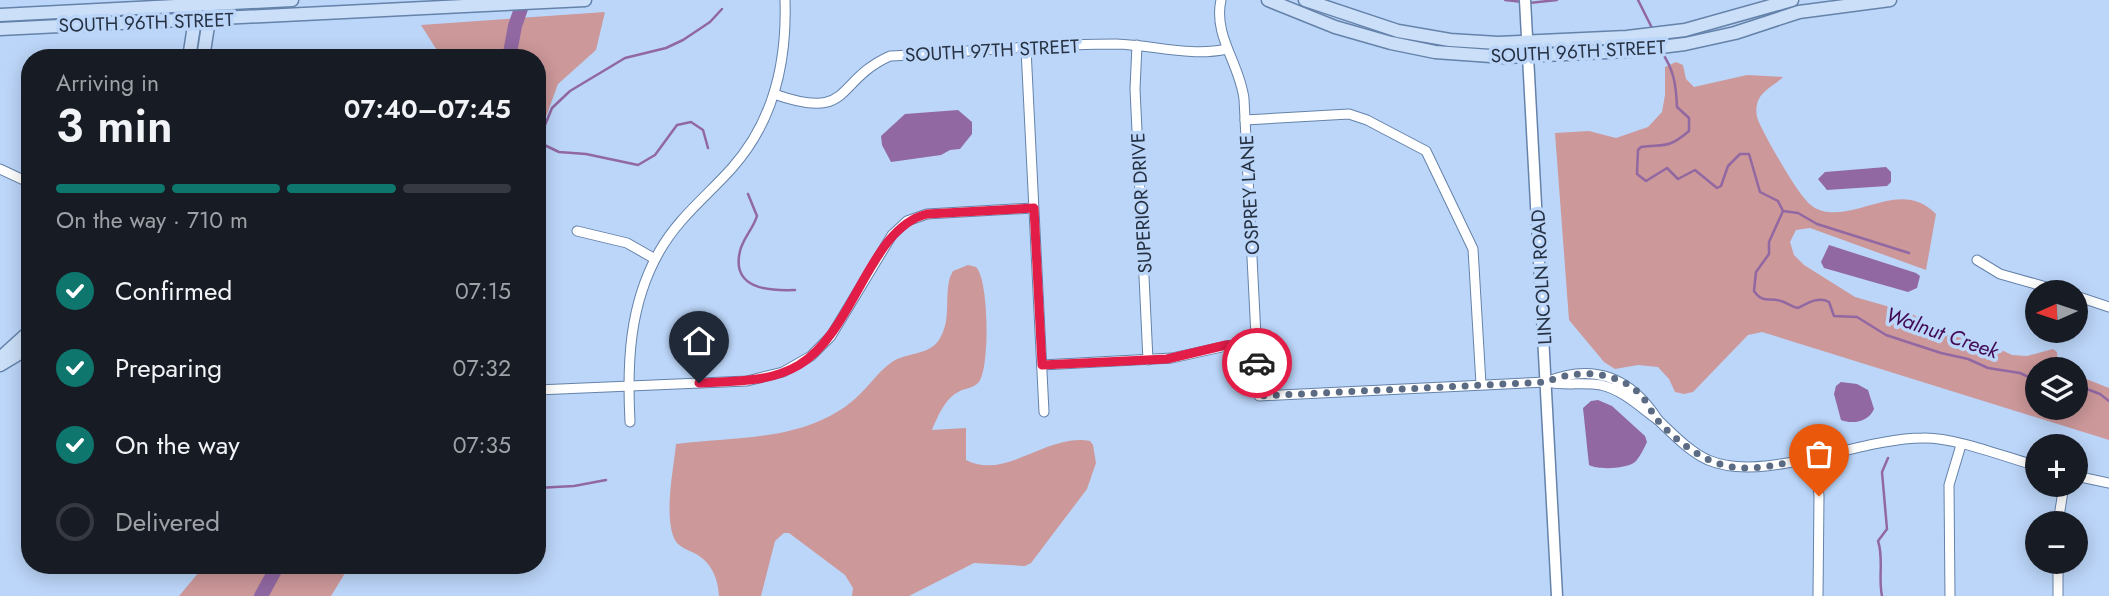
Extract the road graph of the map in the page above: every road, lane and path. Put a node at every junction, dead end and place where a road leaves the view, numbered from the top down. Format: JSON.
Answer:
{"nodes":[{"id":1,"x":292,"y":0,"type":"edge"},
{"id":2,"x":585,"y":0,"type":"edge"},
{"id":3,"x":785,"y":0,"type":"edge"},
{"id":4,"x":1221,"y":0,"type":"edge"},
{"id":5,"x":1269,"y":0,"type":"edge"},
{"id":6,"x":1305,"y":0,"type":"edge"},
{"id":7,"x":1525,"y":0,"type":"edge"},
{"id":8,"x":1792,"y":0,"type":"edge"},
{"id":9,"x":1890,"y":0,"type":"edge"},
{"id":10,"x":569,"y":1,"type":"edge"},
{"id":11,"x":197,"y":2,"type":"edge"},
{"id":12,"x":212,"y":3,"type":"edge"},
{"id":13,"x":0,"y":15,"type":"edge"},
{"id":14,"x":195,"y":19,"type":"junction"},
{"id":15,"x":209,"y":20,"type":"junction"},
{"id":16,"x":0,"y":29,"type":"edge"},
{"id":17,"x":1527,"y":42,"type":"junction"},
{"id":18,"x":1137,"y":46,"type":"junction"},
{"id":19,"x":1227,"y":48,"type":"junction"},
{"id":20,"x":190,"y":49,"type":"edge"},
{"id":21,"x":204,"y":49,"type":"edge"},
{"id":22,"x":1026,"y":49,"type":"junction"},
{"id":23,"x":1528,"y":56,"type":"junction"},
{"id":24,"x":774,"y":94,"type":"junction"},
{"id":25,"x":1245,"y":120,"type":"junction"},
{"id":26,"x":0,"y":169,"type":"edge"},
{"id":27,"x":21,"y":179,"type":"edge"},
{"id":28,"x":1034,"y":208,"type":"junction"},
{"id":29,"x":577,"y":231,"type":"dead end"},
{"id":30,"x":655,"y":259,"type":"junction"},
{"id":31,"x":1977,"y":260,"type":"dead end"},
{"id":32,"x":2025,"y":281,"type":"edge"},
{"id":33,"x":2088,"y":300,"type":"edge"},
{"id":34,"x":2109,"y":307,"type":"edge"},
{"id":35,"x":21,"y":339,"type":"edge"},
{"id":36,"x":1256,"y":343,"type":"junction"},
{"id":37,"x":21,"y":352,"type":"edge"},
{"id":38,"x":0,"y":358,"type":"edge"},
{"id":39,"x":1148,"y":360,"type":"junction"},
{"id":40,"x":0,"y":365,"type":"edge"},
{"id":41,"x":1042,"y":365,"type":"junction"},
{"id":42,"x":1546,"y":382,"type":"junction"},
{"id":43,"x":1482,"y":384,"type":"junction"},
{"id":44,"x":628,"y":387,"type":"junction"},
{"id":45,"x":546,"y":390,"type":"edge"},
{"id":46,"x":1044,"y":412,"type":"dead end"},
{"id":47,"x":630,"y":422,"type":"dead end"},
{"id":48,"x":1961,"y":445,"type":"junction"},
{"id":49,"x":1815,"y":456,"type":"junction"},
{"id":50,"x":2025,"y":463,"type":"edge"},
{"id":51,"x":2088,"y":479,"type":"edge"},
{"id":52,"x":2109,"y":483,"type":"edge"},
{"id":53,"x":2058,"y":574,"type":"edge"},
{"id":54,"x":1557,"y":596,"type":"edge"},
{"id":55,"x":1818,"y":596,"type":"edge"},
{"id":56,"x":1950,"y":596,"type":"edge"},
{"id":57,"x":2058,"y":596,"type":"edge"}],
"edges":[{"from":1,"to":12,"type":"main road","name":"SOUTH 96TH STREET"},
{"from":2,"to":10,"type":"main road","name":"SOUTH 96TH STREET"},
{"from":3,"to":24,"type":"street"},
{"from":4,"to":19,"type":"street","name":"OSPREY LANE"},
{"from":5,"to":23,"type":"main road","name":"SOUTH 96TH STREET"},
{"from":6,"to":17,"type":"main road","name":"SOUTH 96TH STREET"},
{"from":7,"to":17,"type":"street","name":"LINCOLN ROAD"},
{"from":8,"to":17,"type":"main road","name":"SOUTH 96TH STREET"},
{"from":9,"to":23,"type":"main road","name":"SOUTH 96TH STREET"},
{"from":10,"to":15,"type":"main road","name":"SOUTH 96TH STREET"},
{"from":11,"to":12,"type":"main road","name":"SOUTH 96TH STREET"},
{"from":11,"to":13,"type":"main road","name":"SOUTH 96TH STREET"},
{"from":11,"to":14,"type":"main road"},
{"from":12,"to":15,"type":"main road"},
{"from":14,"to":15,"type":"main road","name":"SOUTH 96TH STREET"},
{"from":14,"to":16,"type":"main road","name":"SOUTH 96TH STREET"},
{"from":14,"to":20,"type":"main road"},
{"from":15,"to":21,"type":"main road"},
{"from":17,"to":23,"type":"street","name":"LINCOLN ROAD"},
{"from":18,"to":19,"type":"street","name":"SOUTH 97TH STREET"},
{"from":18,"to":22,"type":"street","name":"SOUTH 97TH STREET"},
{"from":18,"to":39,"type":"street","name":"SUPERIOR DRIVE"},
{"from":19,"to":25,"type":"street","name":"OSPREY LANE"},
{"from":22,"to":24,"type":"street","name":"SOUTH 97TH STREET"},
{"from":22,"to":28,"type":"street"},
{"from":23,"to":42,"type":"street","name":"LINCOLN ROAD"},
{"from":24,"to":30,"type":"street"},
{"from":25,"to":36,"type":"street","name":"OSPREY LANE"},
{"from":25,"to":43,"type":"street"},
{"from":26,"to":27,"type":"street"},
{"from":28,"to":41,"type":"street"},
{"from":28,"to":44,"type":"street"},
{"from":29,"to":30,"type":"street"},
{"from":30,"to":44,"type":"street"},
{"from":31,"to":32,"type":"street"},
{"from":33,"to":34,"type":"street"},
{"from":35,"to":38,"type":"main road"},
{"from":36,"to":39,"type":"street"},
{"from":36,"to":43,"type":"street","name":"OSPREY LANE"},
{"from":37,"to":40,"type":"main road"},
{"from":39,"to":41,"type":"street"},
{"from":41,"to":46,"type":"street"},
{"from":42,"to":43,"type":"street"},
{"from":42,"to":49,"type":"street"},
{"from":42,"to":54,"type":"street","name":"LINCOLN ROAD"},
{"from":44,"to":45,"type":"street"},
{"from":44,"to":47,"type":"street"},
{"from":48,"to":49,"type":"street"},
{"from":48,"to":50,"type":"street"},
{"from":48,"to":56,"type":"street"},
{"from":49,"to":55,"type":"street"},
{"from":51,"to":52,"type":"street"},
{"from":53,"to":57,"type":"street"}]}
